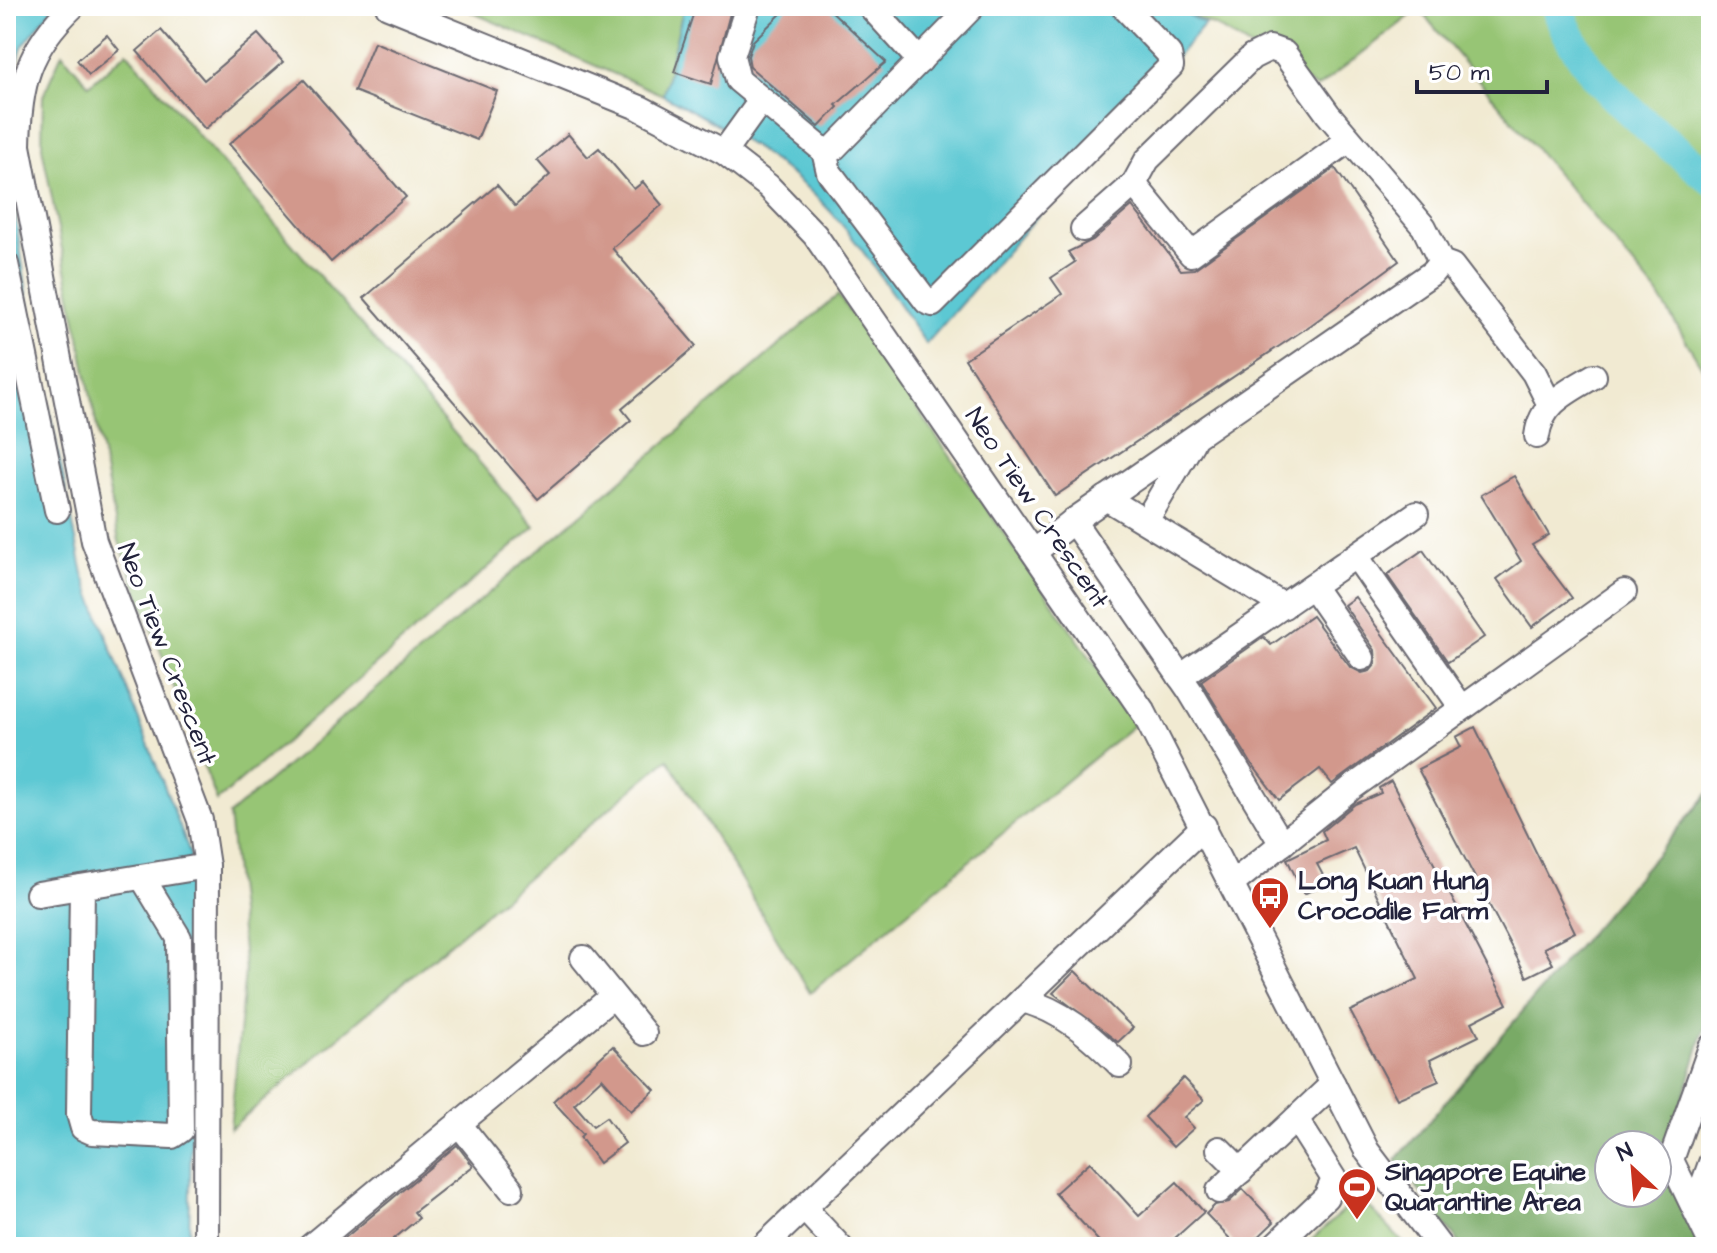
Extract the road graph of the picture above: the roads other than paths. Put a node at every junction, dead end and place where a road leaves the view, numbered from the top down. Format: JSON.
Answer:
{"nodes":[{"id":1,"x":73,"y":6,"type":"edge"},
{"id":2,"x":388,"y":6,"type":"edge"},
{"id":3,"x":748,"y":6,"type":"edge"},
{"id":4,"x":870,"y":6,"type":"edge"},
{"id":5,"x":973,"y":6,"type":"edge"},
{"id":6,"x":1123,"y":6,"type":"edge"},
{"id":7,"x":920,"y":61,"type":"junction"},
{"id":8,"x":760,"y":102,"type":"junction"},
{"id":9,"x":1349,"y":140,"type":"junction"},
{"id":10,"x":824,"y":151,"type":"junction"},
{"id":11,"x":724,"y":152,"type":"junction"},
{"id":12,"x":1134,"y":184,"type":"junction"},
{"id":13,"x":1083,"y":229,"type":"dead end"},
{"id":14,"x":1441,"y":262,"type":"junction"},
{"id":15,"x":6,"y":264,"type":"edge"},
{"id":16,"x":53,"y":328,"type":"junction"},
{"id":17,"x":14,"y":335,"type":"edge"},
{"id":18,"x":1594,"y":376,"type":"dead end"},
{"id":19,"x":1549,"y":403,"type":"junction"},
{"id":20,"x":1537,"y":436,"type":"dead end"},
{"id":21,"x":1195,"y":438,"type":"junction"},
{"id":22,"x":1106,"y":498,"type":"junction"},
{"id":23,"x":57,"y":510,"type":"dead end"},
{"id":24,"x":1416,"y":514,"type":"dead end"},
{"id":25,"x":1073,"y":521,"type":"junction"},
{"id":26,"x":1146,"y":521,"type":"junction"},
{"id":27,"x":1034,"y":552,"type":"junction"},
{"id":28,"x":1356,"y":556,"type":"junction"},
{"id":29,"x":1312,"y":586,"type":"junction"},
{"id":30,"x":1624,"y":592,"type":"dead end"},
{"id":31,"x":1284,"y":606,"type":"junction"},
{"id":32,"x":1362,"y":658,"type":"dead end"},
{"id":33,"x":1180,"y":677,"type":"junction"},
{"id":34,"x":1462,"y":708,"type":"junction"},
{"id":35,"x":1204,"y":826,"type":"junction"},
{"id":36,"x":1282,"y":844,"type":"junction"},
{"id":37,"x":207,"y":866,"type":"junction"},
{"id":38,"x":142,"y":877,"type":"junction"},
{"id":39,"x":1233,"y":883,"type":"junction"},
{"id":40,"x":82,"y":887,"type":"junction"},
{"id":41,"x":38,"y":894,"type":"dead end"},
{"id":42,"x":583,"y":958,"type":"dead end"},
{"id":43,"x":613,"y":996,"type":"junction"},
{"id":44,"x":1022,"y":1000,"type":"junction"},
{"id":45,"x":644,"y":1033,"type":"dead end"},
{"id":46,"x":1711,"y":1047,"type":"edge"},
{"id":47,"x":1120,"y":1065,"type":"dead end"},
{"id":48,"x":1333,"y":1084,"type":"junction"},
{"id":49,"x":1296,"y":1119,"type":"junction"},
{"id":50,"x":459,"y":1124,"type":"junction"},
{"id":51,"x":1219,"y":1149,"type":"dead end"},
{"id":52,"x":1711,"y":1163,"type":"edge"},
{"id":53,"x":1241,"y":1171,"type":"junction"},
{"id":54,"x":511,"y":1189,"type":"dead end"},
{"id":55,"x":1219,"y":1191,"type":"dead end"},
{"id":56,"x":1711,"y":1201,"type":"edge"},
{"id":57,"x":804,"y":1208,"type":"junction"},
{"id":58,"x":1711,"y":1243,"type":"edge"},
{"id":59,"x":206,"y":1247,"type":"edge"},
{"id":60,"x":310,"y":1247,"type":"edge"},
{"id":61,"x":763,"y":1247,"type":"edge"},
{"id":62,"x":840,"y":1247,"type":"edge"},
{"id":63,"x":1273,"y":1247,"type":"edge"},
{"id":64,"x":1440,"y":1247,"type":"edge"}],
"edges":[{"from":1,"to":16,"type":"street","name":"Neo Tiew Crescent"},
{"from":2,"to":11,"type":"street","name":"Neo Tiew Crescent"},
{"from":3,"to":8,"type":"street"},
{"from":4,"to":7,"type":"street"},
{"from":5,"to":7,"type":"street"},
{"from":6,"to":10,"type":"street"},
{"from":7,"to":10,"type":"street"},
{"from":8,"to":10,"type":"street"},
{"from":8,"to":11,"type":"street"},
{"from":9,"to":12,"type":"street"},
{"from":9,"to":12,"type":"street"},
{"from":9,"to":14,"type":"street"},
{"from":11,"to":27,"type":"street","name":"Neo Tiew Crescent"},
{"from":12,"to":13,"type":"street"},
{"from":14,"to":19,"type":"street"},
{"from":14,"to":21,"type":"street"},
{"from":15,"to":17,"type":"street"},
{"from":16,"to":17,"type":"street"},
{"from":16,"to":37,"type":"street","name":"Neo Tiew Crescent"},
{"from":17,"to":23,"type":"street"},
{"from":18,"to":19,"type":"street"},
{"from":19,"to":20,"type":"street"},
{"from":21,"to":22,"type":"street"},
{"from":21,"to":26,"type":"street"},
{"from":22,"to":25,"type":"street"},
{"from":22,"to":26,"type":"street"},
{"from":24,"to":28,"type":"street"},
{"from":25,"to":27,"type":"street"},
{"from":25,"to":33,"type":"street"},
{"from":26,"to":31,"type":"street"},
{"from":27,"to":35,"type":"street","name":"Neo Tiew Crescent"},
{"from":28,"to":29,"type":"street"},
{"from":28,"to":34,"type":"street"},
{"from":29,"to":31,"type":"street"},
{"from":29,"to":32,"type":"street"},
{"from":30,"to":34,"type":"street"},
{"from":31,"to":33,"type":"street"},
{"from":33,"to":36,"type":"street"},
{"from":34,"to":36,"type":"street"},
{"from":35,"to":39,"type":"street","name":"Neo Tiew Crescent"},
{"from":35,"to":44,"type":"street"},
{"from":36,"to":39,"type":"street"},
{"from":37,"to":38,"type":"street"},
{"from":37,"to":59,"type":"street","name":"Neo Tiew Crescent"},
{"from":38,"to":40,"type":"street"},
{"from":38,"to":40,"type":"street"},
{"from":39,"to":48,"type":"street","name":"Neo Tiew Crescent"},
{"from":40,"to":41,"type":"street"},
{"from":42,"to":43,"type":"street"},
{"from":43,"to":45,"type":"street"},
{"from":43,"to":50,"type":"street"},
{"from":44,"to":47,"type":"street"},
{"from":44,"to":57,"type":"street"},
{"from":46,"to":58,"type":"street"},
{"from":48,"to":49,"type":"street"},
{"from":48,"to":64,"type":"street","name":"Neo Tiew Crescent"},
{"from":49,"to":53,"type":"street"},
{"from":49,"to":63,"type":"street"},
{"from":50,"to":54,"type":"street"},
{"from":50,"to":60,"type":"street"},
{"from":51,"to":53,"type":"street"},
{"from":52,"to":56,"type":"street"},
{"from":53,"to":55,"type":"street"},
{"from":57,"to":61,"type":"street"},
{"from":57,"to":62,"type":"street"}]}
